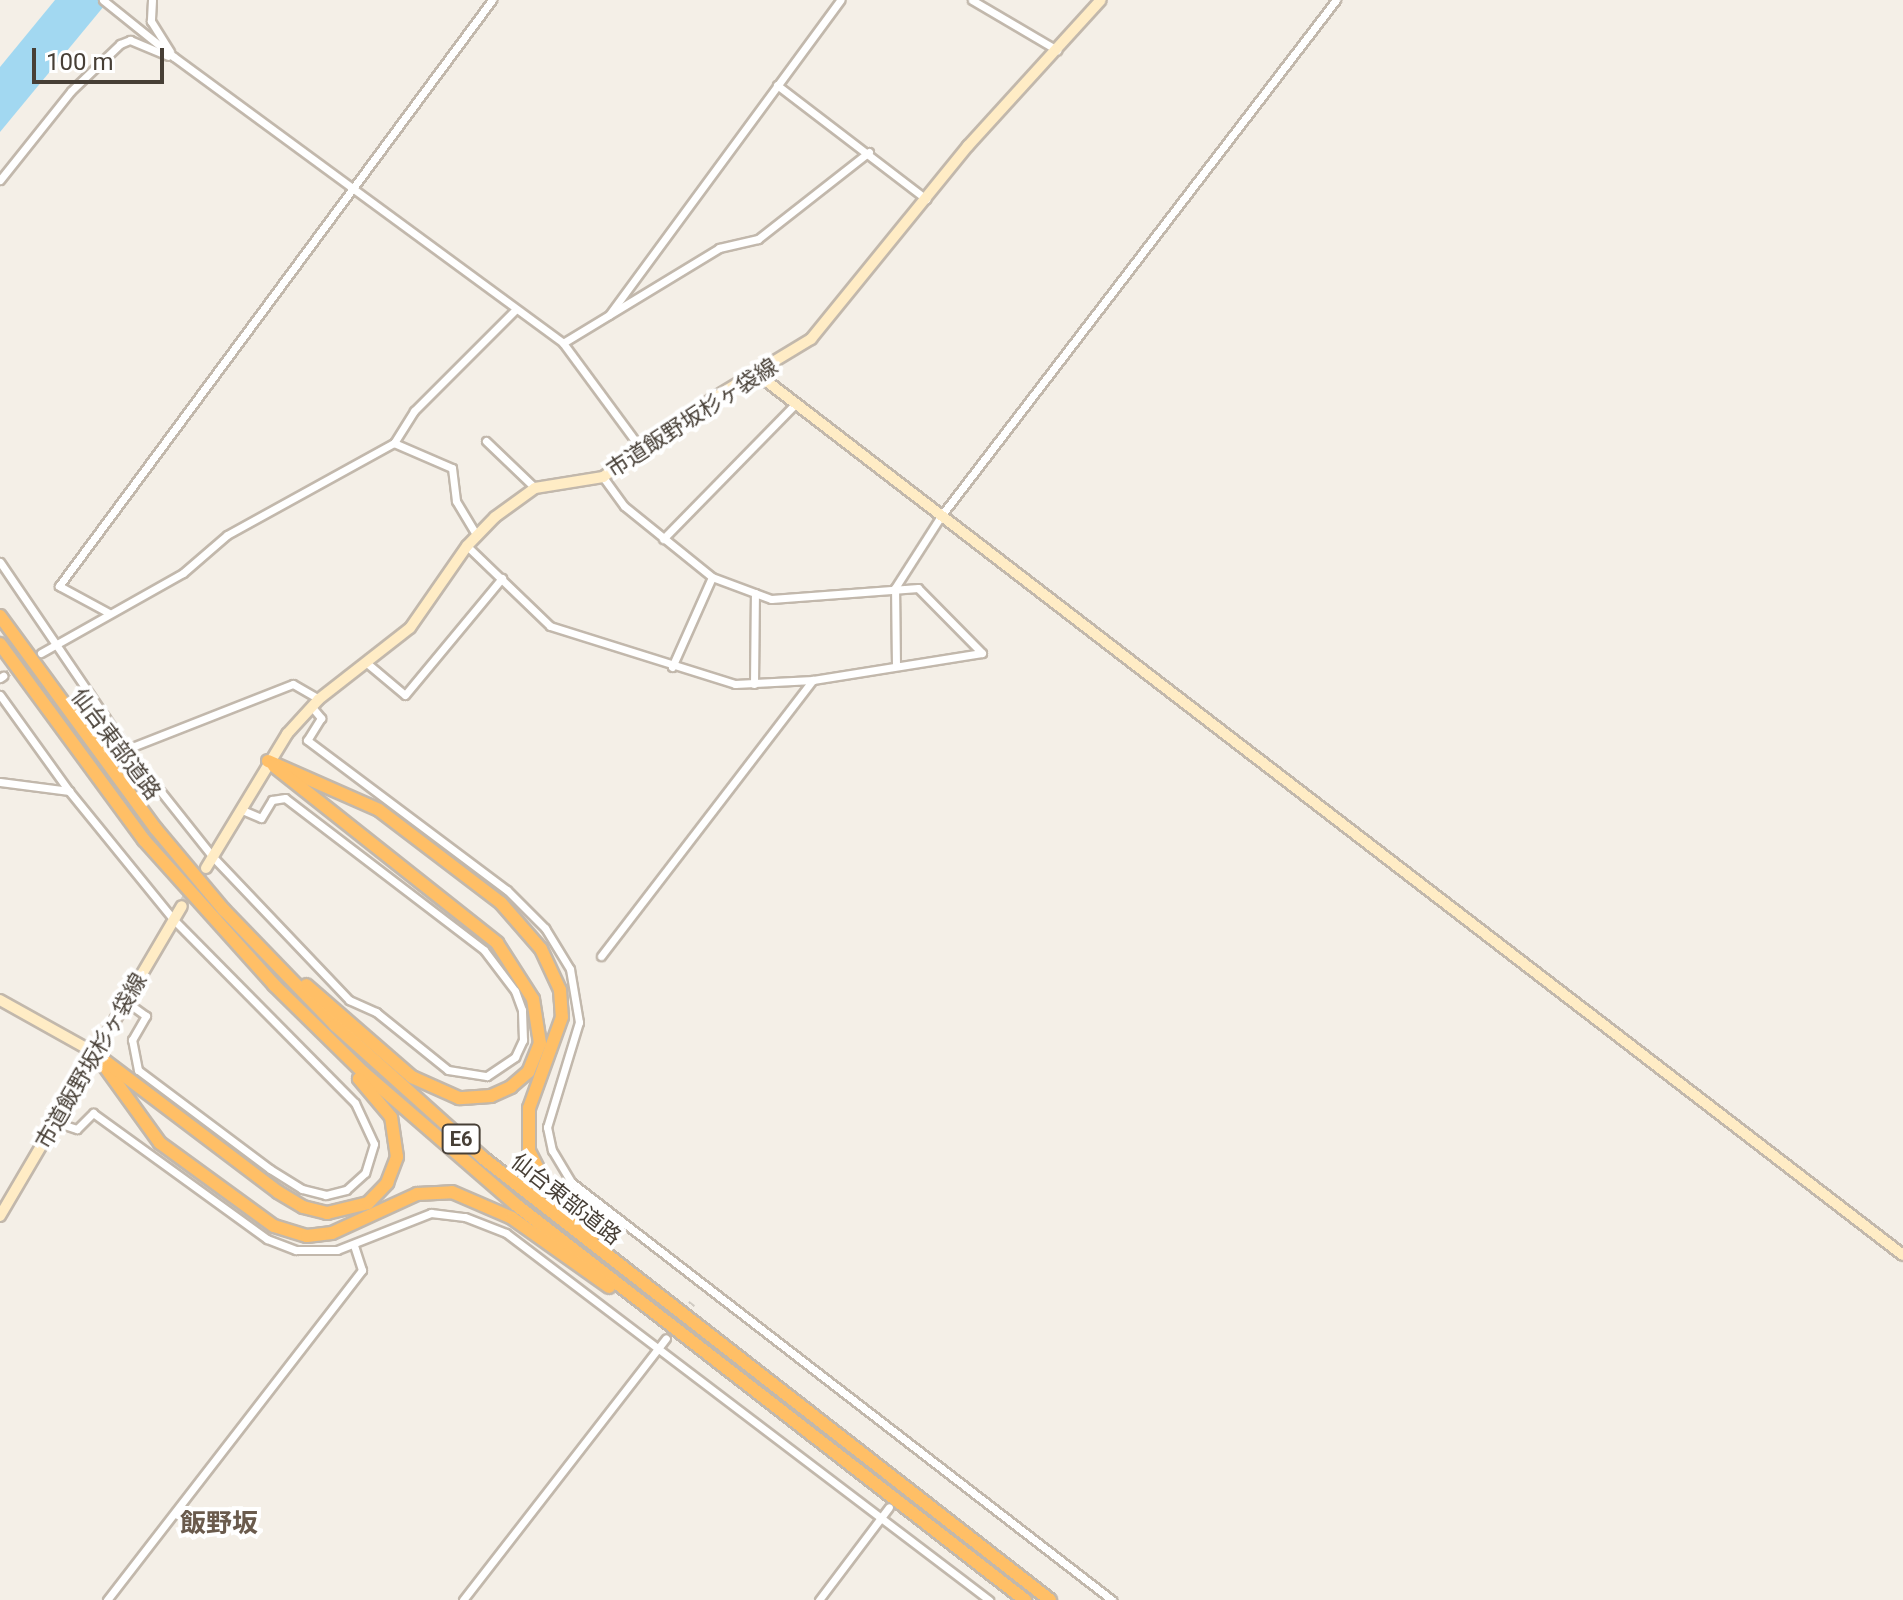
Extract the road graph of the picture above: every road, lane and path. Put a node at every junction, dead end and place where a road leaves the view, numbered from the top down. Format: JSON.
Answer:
{"nodes":[{"id":1,"x":103,"y":0,"type":"edge"},
{"id":2,"x":152,"y":0,"type":"edge"},
{"id":3,"x":492,"y":0,"type":"edge"},
{"id":4,"x":840,"y":0,"type":"edge"},
{"id":5,"x":972,"y":0,"type":"edge"},
{"id":6,"x":1101,"y":0,"type":"edge"},
{"id":7,"x":1336,"y":0,"type":"edge"},
{"id":8,"x":1057,"y":50,"type":"junction"},
{"id":9,"x":174,"y":57,"type":"junction"},
{"id":10,"x":777,"y":85,"type":"junction"},
{"id":11,"x":869,"y":152,"type":"junction"},
{"id":12,"x":0,"y":180,"type":"edge"},
{"id":13,"x":353,"y":190,"type":"junction"},
{"id":14,"x":926,"y":199,"type":"junction"},
{"id":15,"x":516,"y":309,"type":"junction"},
{"id":16,"x":609,"y":315,"type":"junction"},
{"id":17,"x":563,"y":343,"type":"junction"},
{"id":18,"x":756,"y":373,"type":"junction"},
{"id":19,"x":795,"y":404,"type":"junction"},
{"id":20,"x":486,"y":441,"type":"dead end"},
{"id":21,"x":394,"y":443,"type":"junction"},
{"id":22,"x":642,"y":450,"type":"junction"},
{"id":23,"x":603,"y":477,"type":"junction"},
{"id":24,"x":535,"y":488,"type":"junction"},
{"id":25,"x":941,"y":516,"type":"junction"},
{"id":26,"x":477,"y":536,"type":"junction"},
{"id":27,"x":663,"y":539,"type":"junction"},
{"id":28,"x":467,"y":546,"type":"junction"},
{"id":29,"x":0,"y":562,"type":"edge"},
{"id":30,"x":712,"y":577,"type":"junction"},
{"id":31,"x":502,"y":578,"type":"junction"},
{"id":32,"x":895,"y":588,"type":"junction"},
{"id":33,"x":755,"y":593,"type":"junction"},
{"id":34,"x":109,"y":613,"type":"junction"},
{"id":35,"x":0,"y":616,"type":"edge"},
{"id":36,"x":0,"y":644,"type":"edge"},
{"id":37,"x":53,"y":647,"type":"junction"},
{"id":38,"x":41,"y":653,"type":"tunnel mouth"},
{"id":39,"x":368,"y":664,"type":"junction"},
{"id":40,"x":896,"y":666,"type":"junction"},
{"id":41,"x":672,"y":667,"type":"junction"},
{"id":42,"x":813,"y":680,"type":"junction"},
{"id":43,"x":754,"y":684,"type":"junction"},
{"id":44,"x":0,"y":695,"type":"edge"},
{"id":45,"x":315,"y":703,"type":"junction"},
{"id":46,"x":127,"y":749,"type":"junction"},
{"id":47,"x":268,"y":761,"type":"junction"},
{"id":48,"x":0,"y":782,"type":"edge"},
{"id":49,"x":69,"y":791,"type":"junction"},
{"id":50,"x":240,"y":809,"type":"junction"},
{"id":51,"x":212,"y":856,"type":"junction"},
{"id":52,"x":206,"y":868,"type":"tunnel mouth"},
{"id":53,"x":182,"y":906,"type":"tunnel mouth"},
{"id":54,"x":224,"y":910,"type":"junction"},
{"id":55,"x":174,"y":920,"type":"junction"},
{"id":56,"x":225,"y":932,"type":"junction"},
{"id":57,"x":601,"y":956,"type":"dead end"},
{"id":58,"x":0,"y":1000,"type":"edge"},
{"id":59,"x":125,"y":1001,"type":"junction"},
{"id":60,"x":95,"y":1053,"type":"junction"},
{"id":61,"x":55,"y":1122,"type":"junction"},
{"id":62,"x":0,"y":1216,"type":"edge"},
{"id":63,"x":354,"y":1245,"type":"junction"},
{"id":64,"x":1903,"y":1255,"type":"edge"},
{"id":65,"x":666,"y":1338,"type":"tunnel mouth"},
{"id":66,"x":718,"y":1344,"type":"junction"},
{"id":67,"x":657,"y":1347,"type":"junction"},
{"id":68,"x":710,"y":1357,"type":"junction"},
{"id":69,"x":889,"y":1507,"type":"dead end"},
{"id":70,"x":882,"y":1517,"type":"junction"},
{"id":71,"x":107,"y":1600,"type":"edge"},
{"id":72,"x":463,"y":1600,"type":"edge"},
{"id":73,"x":819,"y":1600,"type":"edge"},
{"id":74,"x":989,"y":1600,"type":"edge"},
{"id":75,"x":1025,"y":1600,"type":"edge"},
{"id":76,"x":1050,"y":1600,"type":"edge"},
{"id":77,"x":1112,"y":1600,"type":"edge"}],
"edges":[{"from":1,"to":9,"type":"street"},
{"from":2,"to":9,"type":"street"},
{"from":3,"to":13,"type":"street"},
{"from":4,"to":10,"type":"street"},
{"from":5,"to":8,"type":"street"},
{"from":6,"to":8,"type":"street","name":"市道飯野坂杉ヶ袋線"},
{"from":7,"to":25,"type":"street"},
{"from":8,"to":14,"type":"street","name":"市道飯野坂杉ヶ袋線"},
{"from":9,"to":12,"type":"street"},
{"from":9,"to":13,"type":"street"},
{"from":10,"to":11,"type":"street"},
{"from":10,"to":16,"type":"street"},
{"from":11,"to":14,"type":"street"},
{"from":11,"to":16,"type":"street"},
{"from":13,"to":15,"type":"street"},
{"from":13,"to":34,"type":"street"},
{"from":14,"to":18,"type":"street","name":"市道飯野坂杉ヶ袋線"},
{"from":15,"to":17,"type":"street"},
{"from":15,"to":21,"type":"street"},
{"from":16,"to":17,"type":"street"},
{"from":17,"to":22,"type":"street"},
{"from":18,"to":19,"type":"street"},
{"from":18,"to":22,"type":"street","name":"市道飯野坂杉ヶ袋線"},
{"from":19,"to":25,"type":"street"},
{"from":19,"to":27,"type":"street"},
{"from":20,"to":24,"type":"street"},
{"from":21,"to":26,"type":"street"},
{"from":21,"to":34,"type":"street"},
{"from":22,"to":23,"type":"street","name":"市道飯野坂杉ヶ袋線"},
{"from":23,"to":24,"type":"street","name":"市道飯野坂杉ヶ袋線"},
{"from":23,"to":27,"type":"street"},
{"from":24,"to":26,"type":"street"},
{"from":25,"to":32,"type":"street"},
{"from":25,"to":64,"type":"street"},
{"from":26,"to":28,"type":"street"},
{"from":27,"to":30,"type":"street"},
{"from":28,"to":31,"type":"street"},
{"from":28,"to":39,"type":"street"},
{"from":29,"to":37,"type":"street"},
{"from":30,"to":33,"type":"street"},
{"from":30,"to":41,"type":"street"},
{"from":31,"to":39,"type":"street"},
{"from":31,"to":41,"type":"street"},
{"from":32,"to":33,"type":"street"},
{"from":32,"to":40,"type":"street"},
{"from":32,"to":40,"type":"street"},
{"from":33,"to":43,"type":"street"},
{"from":34,"to":37,"type":"street"},
{"from":35,"to":54,"type":"highway","name":"仙台東部道路","number":"E6"},
{"from":36,"to":56,"type":"highway","name":"仙台東部道路","number":"E6"},
{"from":37,"to":38,"type":"street"},
{"from":37,"to":46,"type":"street"},
{"from":39,"to":45,"type":"street"},
{"from":40,"to":42,"type":"street"},
{"from":41,"to":43,"type":"street"},
{"from":42,"to":43,"type":"street"},
{"from":42,"to":57,"type":"street"},
{"from":44,"to":49,"type":"street"},
{"from":45,"to":46,"type":"street"},
{"from":45,"to":47,"type":"street"},
{"from":45,"to":77,"type":"street"},
{"from":46,"to":51,"type":"street"},
{"from":47,"to":50,"type":"street"},
{"from":47,"to":54,"type":"highway"},
{"from":47,"to":66,"type":"highway"},
{"from":48,"to":49,"type":"street"},
{"from":49,"to":55,"type":"street"},
{"from":50,"to":51,"type":"street"},
{"from":50,"to":51,"type":"street"},
{"from":51,"to":52,"type":"street"},
{"from":53,"to":55,"type":"street","name":"市道飯野坂杉ヶ袋線"},
{"from":54,"to":66,"type":"highway","name":"仙台東部道路","number":"E6"},
{"from":55,"to":59,"type":"street","name":"市道飯野坂杉ヶ袋線"},
{"from":55,"to":59,"type":"street"},
{"from":56,"to":60,"type":"highway"},
{"from":56,"to":68,"type":"highway","name":"仙台東部道路","number":"E6"},
{"from":58,"to":60,"type":"street"},
{"from":59,"to":60,"type":"street","name":"市道飯野坂杉ヶ袋線"},
{"from":60,"to":61,"type":"street","name":"市道飯野坂杉ヶ袋線"},
{"from":60,"to":68,"type":"highway"},
{"from":61,"to":62,"type":"street","name":"市道飯野坂杉ヶ袋線"},
{"from":61,"to":63,"type":"street"},
{"from":63,"to":67,"type":"street"},
{"from":63,"to":71,"type":"street"},
{"from":65,"to":67,"type":"street"},
{"from":66,"to":76,"type":"highway","name":"仙台東部道路","number":"E6"},
{"from":67,"to":70,"type":"street"},
{"from":67,"to":72,"type":"street"},
{"from":68,"to":75,"type":"highway","name":"仙台東部道路","number":"E6"},
{"from":69,"to":70,"type":"street"},
{"from":70,"to":73,"type":"street"},
{"from":70,"to":74,"type":"street"}]}
